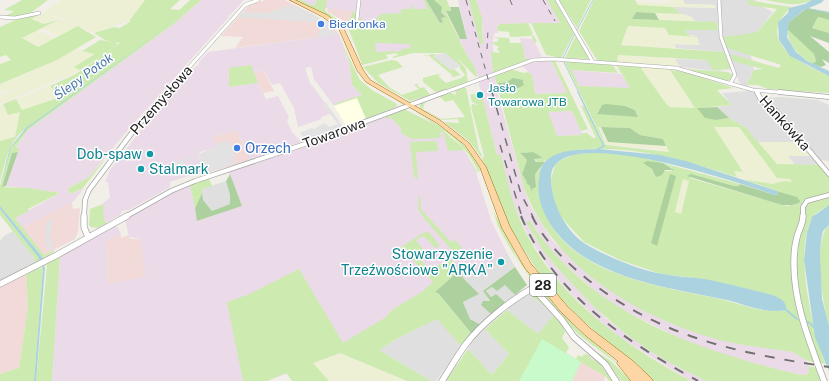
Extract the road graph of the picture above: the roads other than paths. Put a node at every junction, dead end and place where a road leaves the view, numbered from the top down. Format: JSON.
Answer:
{"nodes":[{"id":1,"x":258,"y":0,"type":"edge"},
{"id":2,"x":292,"y":0,"type":"edge"},
{"id":3,"x":359,"y":0,"type":"edge"},
{"id":4,"x":557,"y":0,"type":"edge"},
{"id":5,"x":718,"y":0,"type":"edge"},
{"id":6,"x":39,"y":13,"type":"dead end"},
{"id":7,"x":0,"y":18,"type":"edge"},
{"id":8,"x":357,"y":20,"type":"dead end"},
{"id":9,"x":593,"y":62,"type":"junction"},
{"id":10,"x":730,"y":84,"type":"junction"},
{"id":11,"x":756,"y":90,"type":"junction"},
{"id":12,"x":829,"y":97,"type":"edge"},
{"id":13,"x":408,"y":105,"type":"junction"},
{"id":14,"x":829,"y":174,"type":"edge"},
{"id":15,"x":829,"y":195,"type":"edge"},
{"id":16,"x":88,"y":237,"type":"junction"},
{"id":17,"x":0,"y":284,"type":"edge"},
{"id":18,"x":611,"y":351,"type":"junction"},
{"id":19,"x":442,"y":381,"type":"edge"},
{"id":20,"x":616,"y":381,"type":"edge"},
{"id":21,"x":638,"y":381,"type":"edge"},
{"id":22,"x":648,"y":381,"type":"edge"},
{"id":23,"x":824,"y":381,"type":"edge"}],
"edges":[{"from":1,"to":16,"type":"street","name":"Przemysłowa"},
{"from":2,"to":13,"type":"main road","number":"28"},
{"from":3,"to":8,"type":"street"},
{"from":4,"to":9,"type":"street"},
{"from":5,"to":10,"type":"street"},
{"from":6,"to":7,"type":"street"},
{"from":9,"to":10,"type":"street","name":"Towarowa"},
{"from":9,"to":13,"type":"street","name":"Towarowa"},
{"from":10,"to":11,"type":"street","name":"Towarowa"},
{"from":11,"to":12,"type":"street","name":"Towarowa"},
{"from":11,"to":14,"type":"street","name":"Hankówka"},
{"from":13,"to":16,"type":"street","name":"Towarowa"},
{"from":13,"to":18,"type":"main road","number":"28"},
{"from":15,"to":23,"type":"street"},
{"from":16,"to":17,"type":"street","name":"Towarowa"},
{"from":18,"to":21,"type":"main road","number":"28"},
{"from":18,"to":22,"type":"main road","number":"28"},
{"from":19,"to":20,"type":"street"}]}
